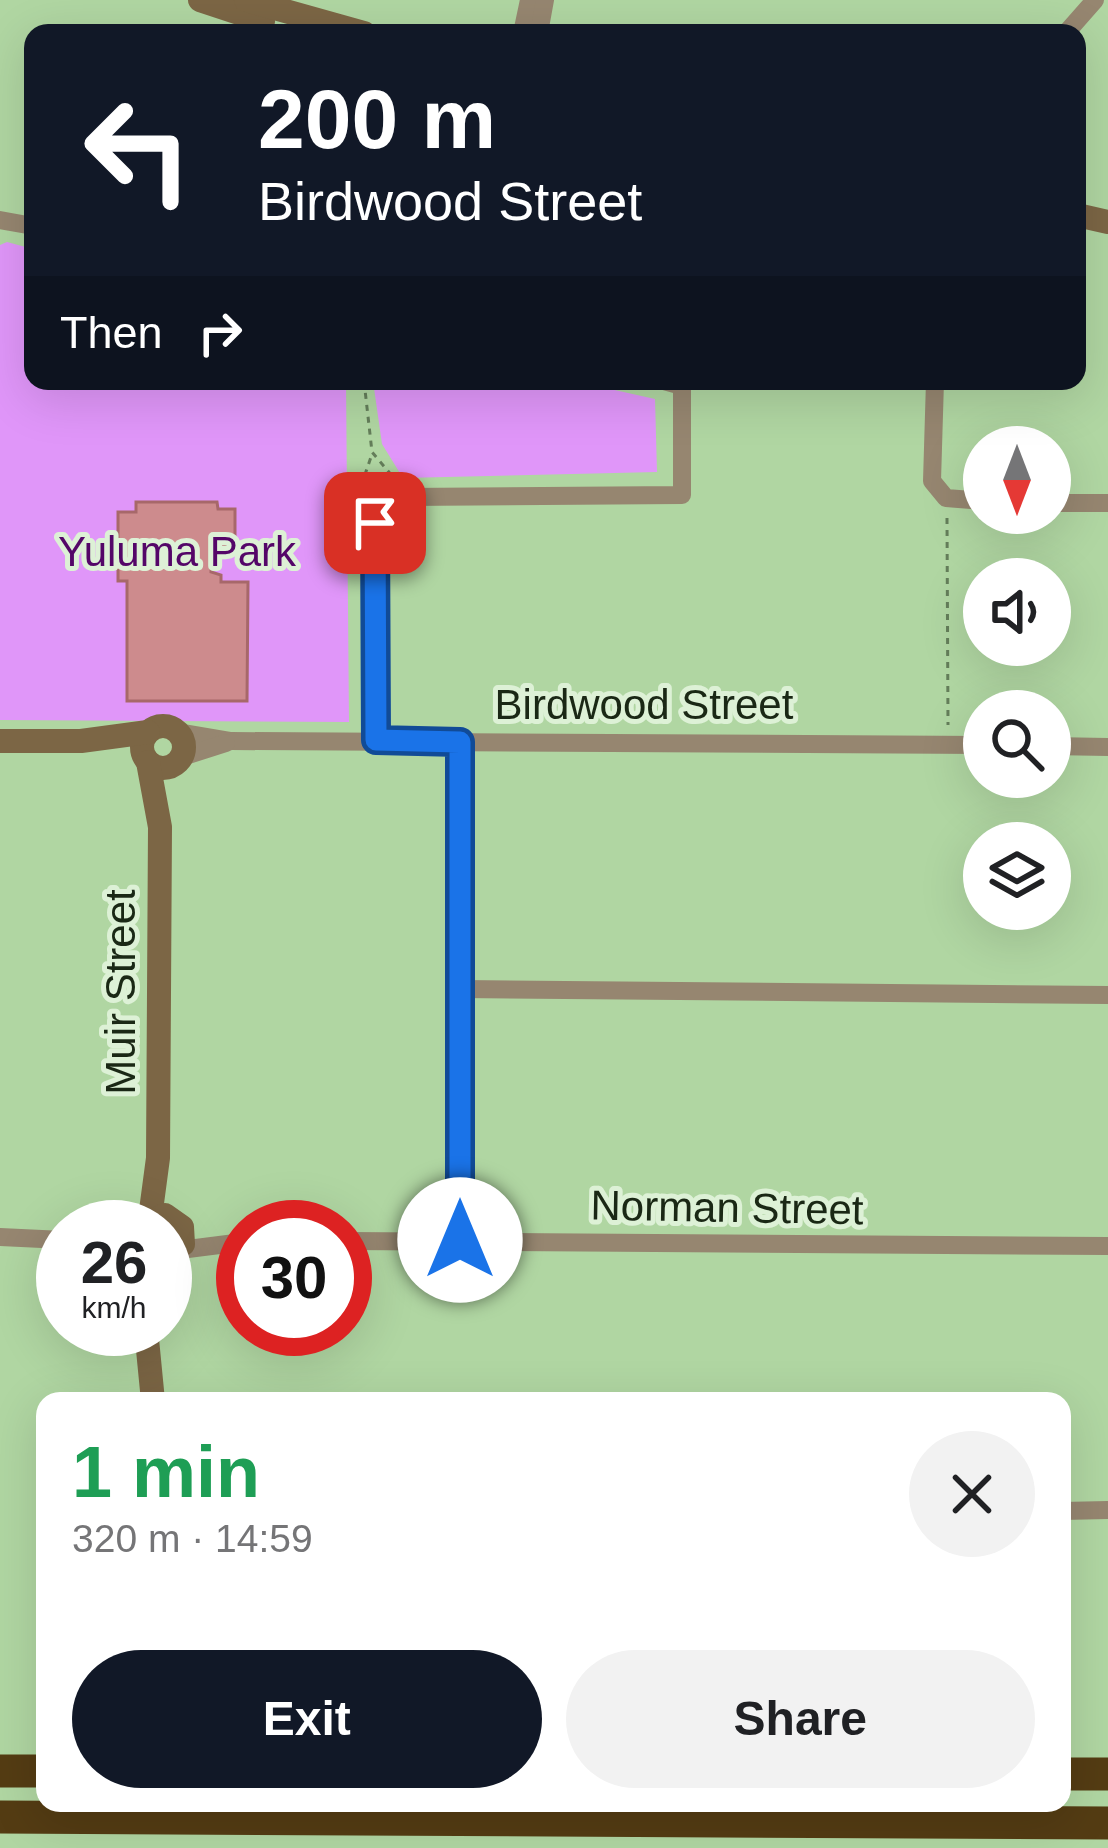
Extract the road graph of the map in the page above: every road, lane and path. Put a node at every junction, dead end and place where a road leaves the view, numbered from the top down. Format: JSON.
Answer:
{"nodes":[{"id":1,"x":200,"y":0,"type":"edge"},
{"id":2,"x":246,"y":0,"type":"edge"},
{"id":3,"x":1095,"y":0,"type":"edge"},
{"id":4,"x":273,"y":24,"type":"edge"},
{"id":5,"x":332,"y":24,"type":"edge"},
{"id":6,"x":1074,"y":24,"type":"edge"},
{"id":7,"x":365,"y":390,"type":"edge"},
{"id":8,"x":682,"y":390,"type":"edge"},
{"id":9,"x":934,"y":390,"type":"edge"},
{"id":10,"x":372,"y":452,"type":"junction"},
{"id":11,"x":404,"y":496,"type":"junction"},
{"id":12,"x":357,"y":499,"type":"dead end"},
{"id":13,"x":946,"y":499,"type":"junction"},
{"id":14,"x":963,"y":500,"type":"edge"},
{"id":15,"x":1071,"y":502,"type":"edge"},
{"id":16,"x":1108,"y":503,"type":"edge"},
{"id":17,"x":376,"y":740,"type":"junction"},
{"id":18,"x":0,"y":741,"type":"edge"},
{"id":19,"x":460,"y":742,"type":"junction"},
{"id":20,"x":948,"y":744,"type":"junction"},
{"id":21,"x":963,"y":744,"type":"edge"},
{"id":22,"x":1071,"y":746,"type":"edge"},
{"id":23,"x":1108,"y":747,"type":"edge"},
{"id":24,"x":147,"y":750,"type":"junction"},
{"id":25,"x":178,"y":751,"type":"junction"},
{"id":26,"x":160,"y":827,"type":"junction"},
{"id":27,"x":460,"y":989,"type":"junction"},
{"id":28,"x":1108,"y":995,"type":"edge"},
{"id":29,"x":160,"y":1200,"type":"edge"},
{"id":30,"x":0,"y":1237,"type":"edge"},
{"id":31,"x":36,"y":1239,"type":"edge"},
{"id":32,"x":460,"y":1240,"type":"junction"},
{"id":33,"x":372,"y":1241,"type":"edge"},
{"id":34,"x":1108,"y":1246,"type":"edge"},
{"id":35,"x":149,"y":1356,"type":"edge"},
{"id":36,"x":159,"y":1356,"type":"edge"},
{"id":37,"x":153,"y":1390,"type":"edge"},
{"id":38,"x":1071,"y":1510,"type":"edge"},
{"id":39,"x":1108,"y":1510,"type":"edge"},
{"id":40,"x":0,"y":1771,"type":"edge"},
{"id":41,"x":36,"y":1771,"type":"edge"},
{"id":42,"x":1071,"y":1774,"type":"edge"},
{"id":43,"x":1108,"y":1774,"type":"edge"},
{"id":44,"x":114,"y":1812,"type":"edge"},
{"id":45,"x":305,"y":1812,"type":"edge"},
{"id":46,"x":0,"y":1817,"type":"edge"},
{"id":47,"x":1108,"y":1823,"type":"edge"}],
"edges":[{"from":1,"to":4,"type":"street"},
{"from":2,"to":5,"type":"street"},
{"from":3,"to":6,"type":"street"},
{"from":7,"to":10,"type":"path"},
{"from":8,"to":11,"type":"street"},
{"from":9,"to":13,"type":"street"},
{"from":10,"to":11,"type":"path"},
{"from":10,"to":12,"type":"path"},
{"from":11,"to":17,"type":"street"},
{"from":13,"to":14,"type":"street"},
{"from":13,"to":20,"type":"path"},
{"from":15,"to":16,"type":"street"},
{"from":17,"to":19,"type":"street","name":"Birdwood Street"},
{"from":17,"to":25,"type":"street","name":"Birdwood Street"},
{"from":18,"to":24,"type":"street"},
{"from":19,"to":20,"type":"street","name":"Birdwood Street"},
{"from":19,"to":27,"type":"street"},
{"from":20,"to":21,"type":"street","name":"Birdwood Street"},
{"from":22,"to":23,"type":"street"},
{"from":24,"to":25,"type":"street"},
{"from":24,"to":25,"type":"street"},
{"from":24,"to":26,"type":"street","name":"Muir Street"},
{"from":25,"to":26,"type":"street","name":"Muir Street"},
{"from":26,"to":29,"type":"street","name":"Muir Street"},
{"from":27,"to":28,"type":"street"},
{"from":27,"to":32,"type":"street"},
{"from":30,"to":31,"type":"street"},
{"from":32,"to":33,"type":"street","name":"Norman Street"},
{"from":32,"to":34,"type":"street","name":"Norman Street"},
{"from":35,"to":37,"type":"street"},
{"from":36,"to":37,"type":"street"},
{"from":38,"to":39,"type":"street"},
{"from":40,"to":41,"type":"highway"},
{"from":42,"to":43,"type":"highway"},
{"from":44,"to":46,"type":"highway"},
{"from":45,"to":47,"type":"highway"}]}
